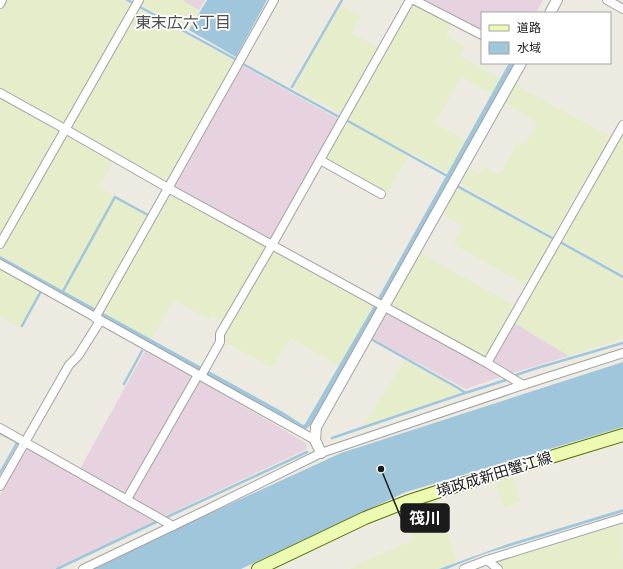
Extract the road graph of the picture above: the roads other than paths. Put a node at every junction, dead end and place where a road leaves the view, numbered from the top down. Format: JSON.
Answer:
{"nodes":[{"id":1,"x":2,"y":0,"type":"edge"},
{"id":2,"x":139,"y":0,"type":"edge"},
{"id":3,"x":274,"y":0,"type":"edge"},
{"id":4,"x":410,"y":0,"type":"edge"},
{"id":5,"x":414,"y":0,"type":"edge"},
{"id":6,"x":557,"y":0,"type":"edge"},
{"id":7,"x":607,"y":0,"type":"edge"},
{"id":8,"x":0,"y":4,"type":"edge"},
{"id":9,"x":623,"y":9,"type":"edge"},
{"id":10,"x":551,"y":12,"type":"edge"},
{"id":11,"x":481,"y":35,"type":"edge"},
{"id":12,"x":520,"y":64,"type":"edge"},
{"id":13,"x":0,"y":93,"type":"edge"},
{"id":14,"x":623,"y":125,"type":"edge"},
{"id":15,"x":65,"y":129,"type":"junction"},
{"id":16,"x":320,"y":160,"type":"junction"},
{"id":17,"x":168,"y":188,"type":"junction"},
{"id":18,"x":381,"y":194,"type":"dead end"},
{"id":19,"x":0,"y":244,"type":"edge"},
{"id":20,"x":272,"y":245,"type":"junction"},
{"id":21,"x":0,"y":264,"type":"edge"},
{"id":22,"x":380,"y":304,"type":"junction"},
{"id":23,"x":97,"y":316,"type":"junction"},
{"id":24,"x":623,"y":353,"type":"edge"},
{"id":25,"x":487,"y":363,"type":"junction"},
{"id":26,"x":202,"y":373,"type":"junction"},
{"id":27,"x":523,"y":385,"type":"junction"},
{"id":28,"x":0,"y":428,"type":"edge"},
{"id":29,"x":623,"y":435,"type":"edge"},
{"id":30,"x":315,"y":440,"type":"junction"},
{"id":31,"x":25,"y":442,"type":"junction"},
{"id":32,"x":322,"y":453,"type":"junction"},
{"id":33,"x":0,"y":486,"type":"edge"},
{"id":34,"x":127,"y":499,"type":"junction"},
{"id":35,"x":623,"y":518,"type":"edge"},
{"id":36,"x":173,"y":526,"type":"junction"},
{"id":37,"x":487,"y":560,"type":"junction"},
{"id":38,"x":83,"y":569,"type":"edge"},
{"id":39,"x":258,"y":569,"type":"edge"},
{"id":40,"x":464,"y":569,"type":"edge"},
{"id":41,"x":498,"y":569,"type":"edge"}],
"edges":[{"from":1,"to":8,"type":"street"},
{"from":2,"to":15,"type":"street"},
{"from":3,"to":17,"type":"street"},
{"from":4,"to":16,"type":"street"},
{"from":5,"to":11,"type":"street"},
{"from":6,"to":10,"type":"street"},
{"from":7,"to":9,"type":"street"},
{"from":12,"to":22,"type":"street"},
{"from":13,"to":15,"type":"street"},
{"from":14,"to":25,"type":"street"},
{"from":15,"to":17,"type":"street"},
{"from":15,"to":19,"type":"street"},
{"from":16,"to":18,"type":"street"},
{"from":16,"to":20,"type":"street"},
{"from":17,"to":20,"type":"street"},
{"from":17,"to":23,"type":"street"},
{"from":20,"to":22,"type":"street"},
{"from":20,"to":26,"type":"street"},
{"from":21,"to":23,"type":"street"},
{"from":22,"to":25,"type":"street"},
{"from":22,"to":30,"type":"street"},
{"from":23,"to":26,"type":"street"},
{"from":23,"to":31,"type":"street"},
{"from":24,"to":27,"type":"street"},
{"from":25,"to":27,"type":"street"},
{"from":26,"to":30,"type":"street"},
{"from":26,"to":34,"type":"street"},
{"from":27,"to":32,"type":"street"},
{"from":28,"to":31,"type":"street"},
{"from":29,"to":39,"type":"main road","name":"境政成新田蟹江線"},
{"from":30,"to":32,"type":"street"},
{"from":31,"to":33,"type":"street"},
{"from":31,"to":34,"type":"street"},
{"from":32,"to":36,"type":"street"},
{"from":34,"to":36,"type":"street"},
{"from":35,"to":37,"type":"street"},
{"from":36,"to":38,"type":"street"},
{"from":37,"to":40,"type":"street"},
{"from":37,"to":41,"type":"street"}]}
